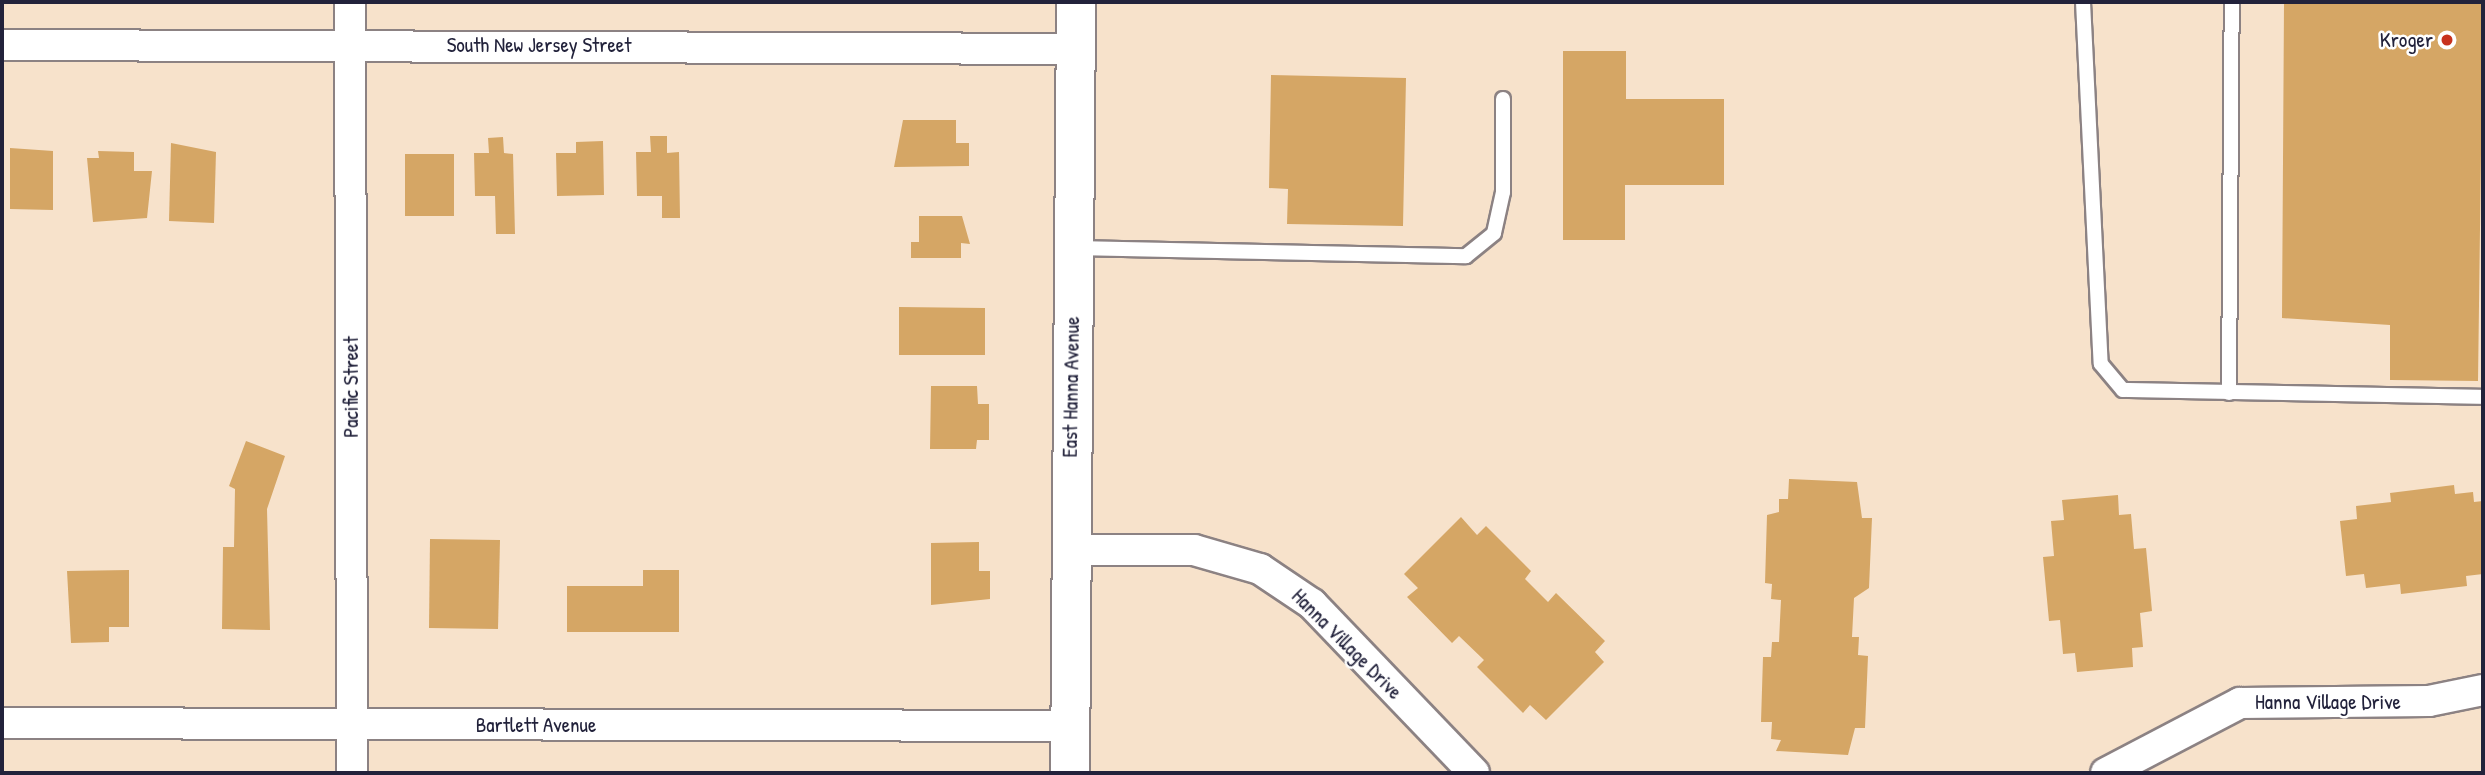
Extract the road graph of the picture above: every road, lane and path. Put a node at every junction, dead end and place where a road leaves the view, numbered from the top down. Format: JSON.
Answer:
{"nodes":[{"id":1,"x":350,"y":2,"type":"edge"},
{"id":2,"x":1076,"y":2,"type":"edge"},
{"id":3,"x":2083,"y":2,"type":"edge"},
{"id":4,"x":2231,"y":2,"type":"edge"},
{"id":5,"x":351,"y":44,"type":"junction"},
{"id":6,"x":2,"y":45,"type":"edge"},
{"id":7,"x":1076,"y":49,"type":"junction"},
{"id":8,"x":1503,"y":99,"type":"dead end"},
{"id":9,"x":1074,"y":248,"type":"junction"},
{"id":10,"x":2229,"y":393,"type":"junction"},
{"id":11,"x":2483,"y":397,"type":"edge"},
{"id":12,"x":1071,"y":550,"type":"junction"},
{"id":13,"x":2483,"y":690,"type":"edge"},
{"id":14,"x":2,"y":723,"type":"edge"},
{"id":15,"x":351,"y":725,"type":"junction"},
{"id":16,"x":1069,"y":726,"type":"junction"},
{"id":17,"x":352,"y":773,"type":"edge"},
{"id":18,"x":1070,"y":773,"type":"edge"},
{"id":19,"x":1474,"y":773,"type":"edge"},
{"id":20,"x":2106,"y":773,"type":"edge"}],
"edges":[{"from":1,"to":5,"type":"street","name":"Pacific Street"},
{"from":2,"to":7,"type":"main road","name":"East Hanna Avenue"},
{"from":3,"to":10,"type":"lane"},
{"from":4,"to":10,"type":"lane"},
{"from":5,"to":6,"type":"street","name":"South New Jersey Street"},
{"from":5,"to":7,"type":"street","name":"South New Jersey Street"},
{"from":5,"to":15,"type":"street","name":"Pacific Street"},
{"from":7,"to":9,"type":"main road","name":"East Hanna Avenue"},
{"from":8,"to":9,"type":"lane"},
{"from":9,"to":12,"type":"main road","name":"East Hanna Avenue"},
{"from":10,"to":11,"type":"lane"},
{"from":12,"to":16,"type":"main road","name":"East Hanna Avenue"},
{"from":12,"to":19,"type":"street","name":"Hanna Village Drive"},
{"from":13,"to":20,"type":"street","name":"Hanna Village Drive"},
{"from":14,"to":15,"type":"street","name":"Bartlett Avenue"},
{"from":15,"to":16,"type":"street","name":"Bartlett Avenue"},
{"from":15,"to":17,"type":"street","name":"Pacific Street"},
{"from":16,"to":18,"type":"main road","name":"East Hanna Avenue"}]}
